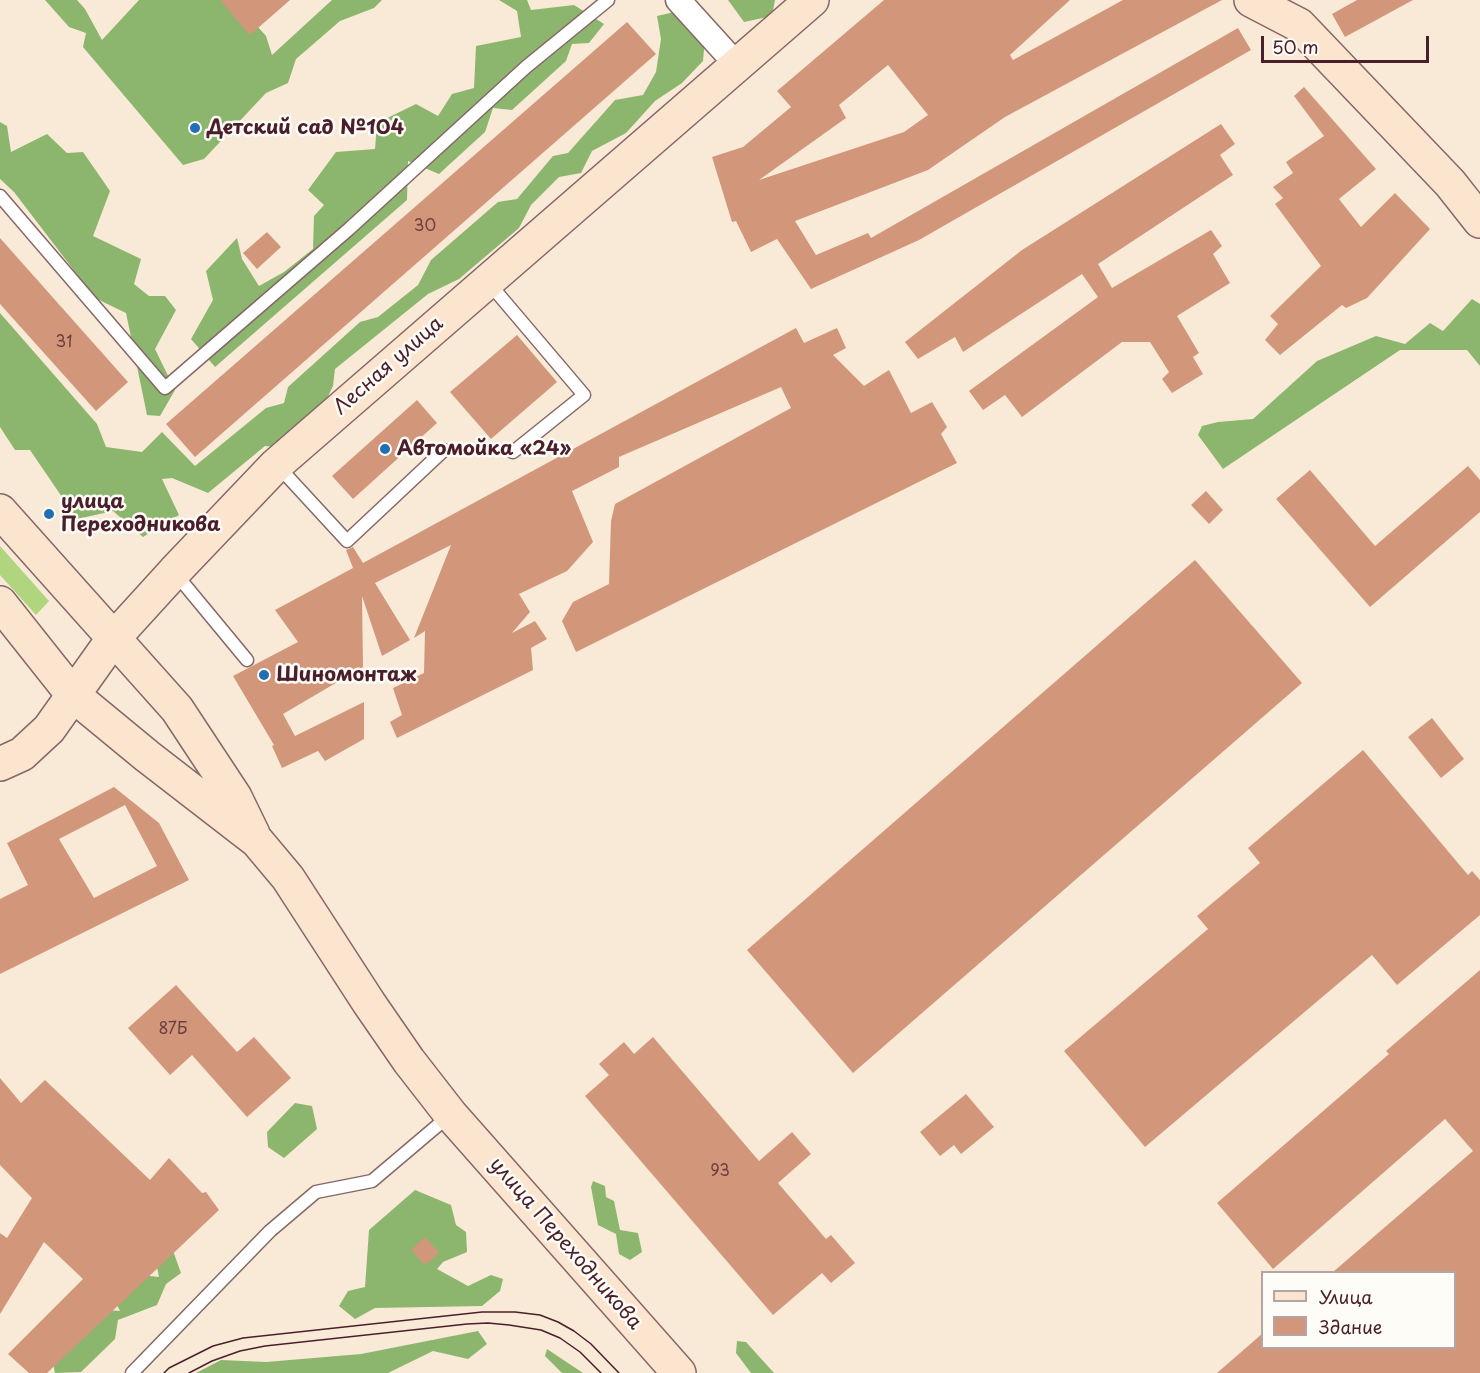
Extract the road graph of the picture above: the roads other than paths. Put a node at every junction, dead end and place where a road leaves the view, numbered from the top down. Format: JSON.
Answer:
{"nodes":[{"id":1,"x":608,"y":0,"type":"edge"},
{"id":2,"x":678,"y":0,"type":"edge"},
{"id":3,"x":812,"y":0,"type":"edge"},
{"id":4,"x":1251,"y":0,"type":"edge"},
{"id":5,"x":736,"y":65,"type":"junction"},
{"id":6,"x":0,"y":196,"type":"edge"},
{"id":7,"x":1480,"y":221,"type":"edge"},
{"id":8,"x":488,"y":281,"type":"junction"},
{"id":9,"x":444,"y":450,"type":"dead end"},
{"id":10,"x":513,"y":452,"type":"dead end"},
{"id":11,"x":276,"y":465,"type":"junction"},
{"id":12,"x":0,"y":511,"type":"edge"},
{"id":13,"x":174,"y":572,"type":"junction"},
{"id":14,"x":0,"y":603,"type":"edge"},
{"id":15,"x":113,"y":639,"type":"junction"},
{"id":16,"x":247,"y":660,"type":"dead end"},
{"id":17,"x":73,"y":695,"type":"junction"},
{"id":18,"x":0,"y":764,"type":"edge"},
{"id":19,"x":257,"y":841,"type":"junction"},
{"id":20,"x":451,"y":1115,"type":"junction"},
{"id":21,"x":132,"y":1373,"type":"edge"},
{"id":22,"x":679,"y":1373,"type":"edge"}],
"edges":[{"from":1,"to":6,"type":"lane"},
{"from":2,"to":5,"type":"street"},
{"from":3,"to":5,"type":"main road","name":"Лесная улица"},
{"from":4,"to":7,"type":"main road"},
{"from":5,"to":8,"type":"main road","name":"Лесная улица"},
{"from":8,"to":10,"type":"lane"},
{"from":8,"to":11,"type":"main road","name":"Лесная улица"},
{"from":9,"to":11,"type":"lane"},
{"from":11,"to":13,"type":"main road","name":"Лесная улица"},
{"from":12,"to":15,"type":"main road"},
{"from":13,"to":15,"type":"main road","name":"Лесная улица"},
{"from":13,"to":16,"type":"lane"},
{"from":14,"to":17,"type":"main road"},
{"from":15,"to":17,"type":"main road","name":"Лесная улица"},
{"from":15,"to":19,"type":"main road"},
{"from":17,"to":18,"type":"main road","name":"Лесная улица"},
{"from":17,"to":19,"type":"main road"},
{"from":19,"to":20,"type":"main road","name":"улица Переходникова"},
{"from":20,"to":21,"type":"lane"},
{"from":20,"to":22,"type":"main road","name":"улица Переходникова"}]}
